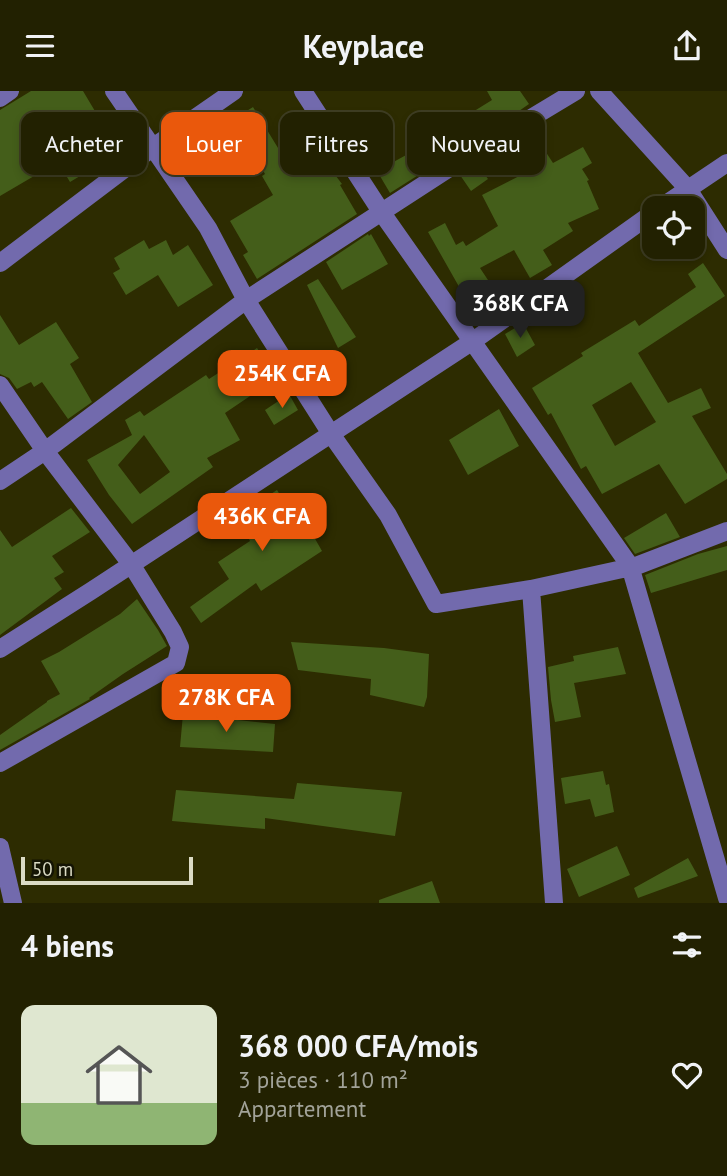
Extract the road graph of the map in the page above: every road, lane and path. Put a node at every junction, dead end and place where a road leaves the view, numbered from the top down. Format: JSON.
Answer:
{"nodes":[{"id":1,"x":9,"y":91,"type":"edge"},
{"id":2,"x":114,"y":91,"type":"edge"},
{"id":3,"x":234,"y":91,"type":"edge"},
{"id":4,"x":303,"y":91,"type":"edge"},
{"id":5,"x":576,"y":91,"type":"edge"},
{"id":6,"x":599,"y":91,"type":"edge"},
{"id":7,"x":0,"y":98,"type":"edge"},
{"id":8,"x":152,"y":148,"type":"junction"},
{"id":9,"x":727,"y":163,"type":"edge"},
{"id":10,"x":688,"y":189,"type":"junction"},
{"id":11,"x":678,"y":196,"type":"edge"},
{"id":12,"x":382,"y":213,"type":"junction"},
{"id":13,"x":642,"y":221,"type":"edge"},
{"id":14,"x":727,"y":250,"type":"edge"},
{"id":15,"x":0,"y":263,"type":"edge"},
{"id":16,"x":246,"y":300,"type":"junction"},
{"id":17,"x":473,"y":341,"type":"junction"},
{"id":18,"x":0,"y":385,"type":"edge"},
{"id":19,"x":331,"y":434,"type":"junction"},
{"id":20,"x":45,"y":451,"type":"junction"},
{"id":21,"x":0,"y":481,"type":"edge"},
{"id":22,"x":727,"y":531,"type":"edge"},
{"id":23,"x":131,"y":563,"type":"junction"},
{"id":24,"x":631,"y":566,"type":"junction"},
{"id":25,"x":531,"y":589,"type":"junction"},
{"id":26,"x":0,"y":649,"type":"edge"},
{"id":27,"x":0,"y":763,"type":"edge"},
{"id":28,"x":0,"y":847,"type":"edge"},
{"id":29,"x":4,"y":879,"type":"edge"},
{"id":30,"x":727,"y":898,"type":"edge"},
{"id":31,"x":13,"y":903,"type":"edge"},
{"id":32,"x":554,"y":903,"type":"edge"}],
"edges":[{"from":1,"to":7,"type":"street"},
{"from":2,"to":8,"type":"street"},
{"from":3,"to":8,"type":"street"},
{"from":4,"to":12,"type":"street"},
{"from":5,"to":12,"type":"street"},
{"from":6,"to":10,"type":"street"},
{"from":8,"to":15,"type":"street"},
{"from":8,"to":16,"type":"street"},
{"from":9,"to":10,"type":"street"},
{"from":10,"to":11,"type":"street"},
{"from":10,"to":14,"type":"street"},
{"from":12,"to":16,"type":"street"},
{"from":12,"to":17,"type":"street"},
{"from":13,"to":17,"type":"street"},
{"from":16,"to":19,"type":"street"},
{"from":16,"to":20,"type":"street"},
{"from":17,"to":19,"type":"street"},
{"from":17,"to":24,"type":"street"},
{"from":18,"to":20,"type":"street"},
{"from":19,"to":23,"type":"street"},
{"from":19,"to":25,"type":"street"},
{"from":20,"to":21,"type":"street"},
{"from":20,"to":23,"type":"street"},
{"from":22,"to":24,"type":"street"},
{"from":23,"to":26,"type":"street"},
{"from":23,"to":27,"type":"street"},
{"from":24,"to":25,"type":"street"},
{"from":24,"to":30,"type":"street"},
{"from":25,"to":32,"type":"street"},
{"from":28,"to":29,"type":"street"},
{"from":29,"to":31,"type":"street"}]}
